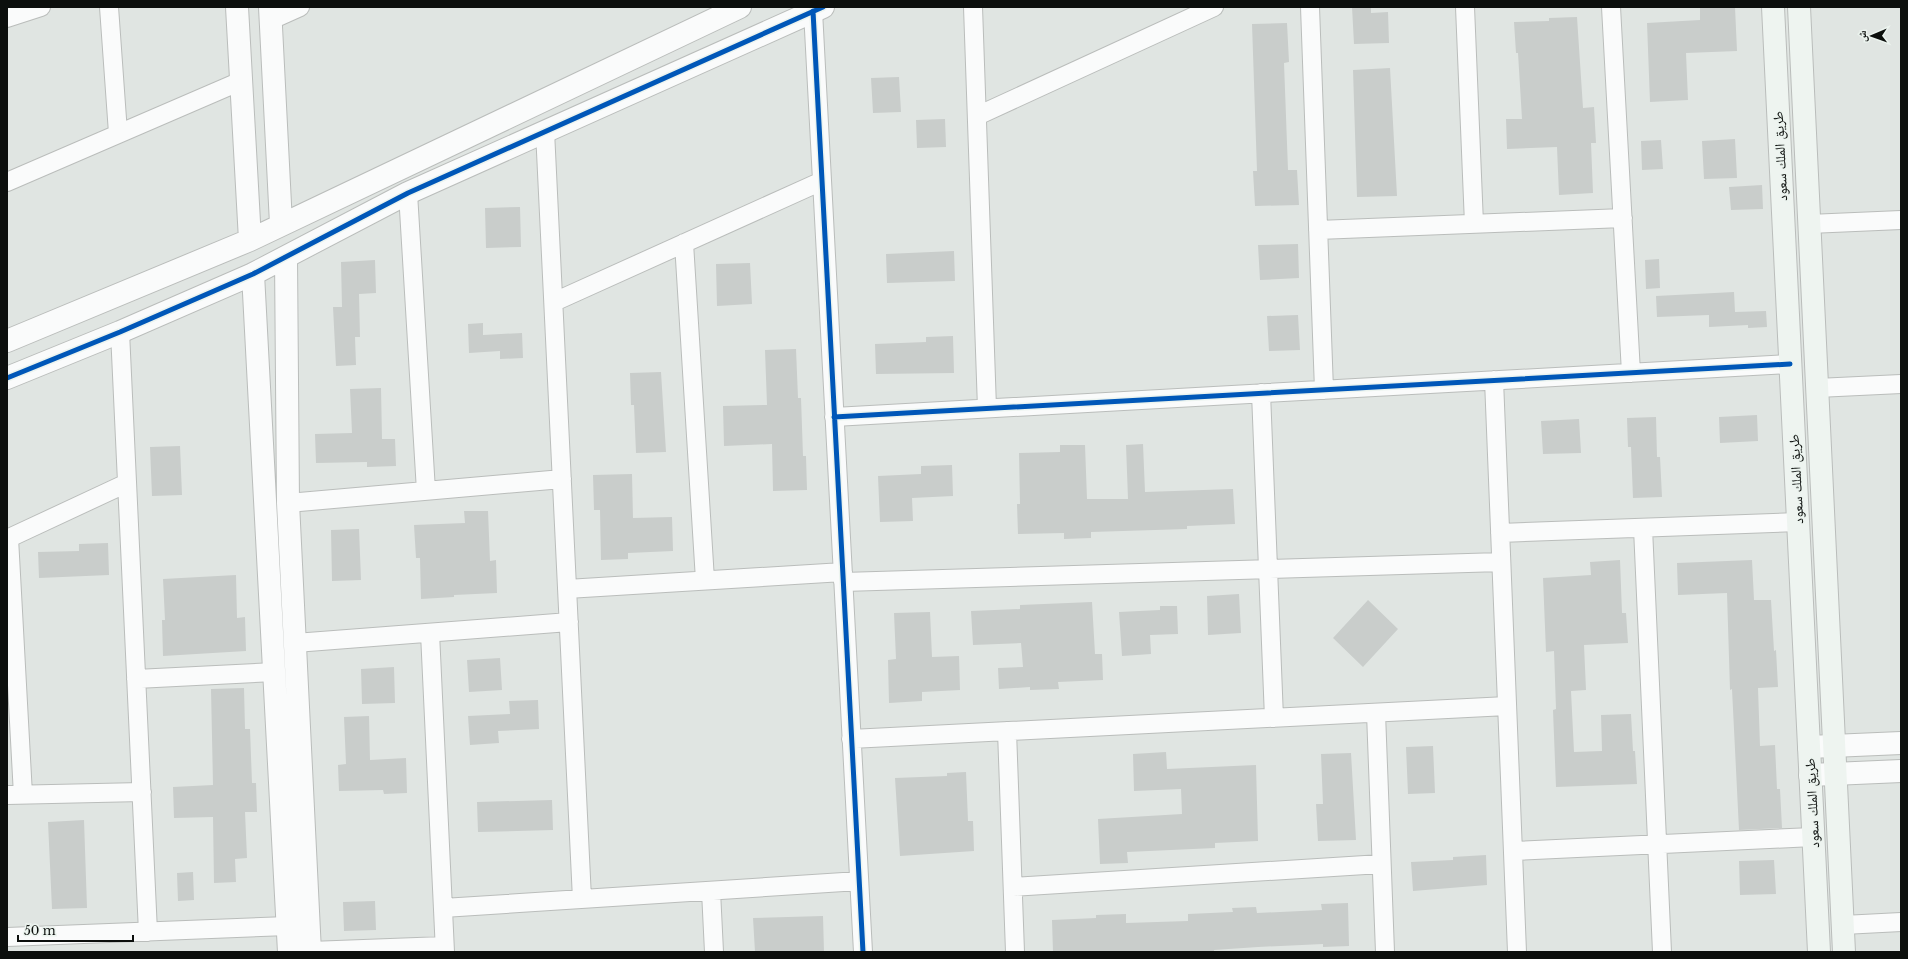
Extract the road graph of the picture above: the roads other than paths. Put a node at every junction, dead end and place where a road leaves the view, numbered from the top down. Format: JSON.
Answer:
{"nodes":[{"id":1,"x":41,"y":7,"type":"edge"},
{"id":2,"x":109,"y":7,"type":"edge"},
{"id":3,"x":237,"y":7,"type":"edge"},
{"id":4,"x":300,"y":7,"type":"edge"},
{"id":5,"x":740,"y":7,"type":"edge"},
{"id":6,"x":973,"y":7,"type":"edge"},
{"id":7,"x":1214,"y":7,"type":"edge"},
{"id":8,"x":1310,"y":7,"type":"edge"},
{"id":9,"x":1465,"y":7,"type":"edge"},
{"id":10,"x":1611,"y":7,"type":"edge"},
{"id":11,"x":1773,"y":7,"type":"edge"},
{"id":12,"x":1799,"y":7,"type":"edge"},
{"id":13,"x":818,"y":9,"type":"edge"},
{"id":14,"x":270,"y":13,"type":"edge"},
{"id":15,"x":7,"y":18,"type":"edge"},
{"id":16,"x":241,"y":81,"type":"junction"},
{"id":17,"x":977,"y":116,"type":"junction"},
{"id":18,"x":545,"y":131,"type":"junction"},
{"id":19,"x":118,"y":133,"type":"junction"},
{"id":20,"x":8,"y":179,"type":"edge"},
{"id":21,"x":822,"y":181,"type":"junction"},
{"id":22,"x":408,"y":193,"type":"junction"},
{"id":23,"x":1623,"y":218,"type":"junction"},
{"id":24,"x":1901,"y":220,"type":"edge"},
{"id":25,"x":281,"y":224,"type":"junction"},
{"id":26,"x":1474,"y":224,"type":"junction"},
{"id":27,"x":1809,"y":224,"type":"junction"},
{"id":28,"x":1318,"y":230,"type":"junction"},
{"id":29,"x":250,"y":240,"type":"junction"},
{"id":30,"x":684,"y":243,"type":"junction"},
{"id":31,"x":286,"y":257,"type":"junction"},
{"id":32,"x":253,"y":274,"type":"junction"},
{"id":33,"x":554,"y":302,"type":"junction"},
{"id":34,"x":120,"y":332,"type":"junction"},
{"id":35,"x":7,"y":341,"type":"edge"},
{"id":36,"x":1790,"y":364,"type":"junction"},
{"id":37,"x":1631,"y":373,"type":"junction"},
{"id":38,"x":7,"y":378,"type":"edge"},
{"id":39,"x":1494,"y":380,"type":"junction"},
{"id":40,"x":1901,"y":384,"type":"edge"},
{"id":41,"x":1817,"y":388,"type":"junction"},
{"id":42,"x":1324,"y":390,"type":"junction"},
{"id":43,"x":1261,"y":393,"type":"junction"},
{"id":44,"x":987,"y":408,"type":"junction"},
{"id":45,"x":834,"y":416,"type":"junction"},
{"id":46,"x":562,"y":479,"type":"junction"},
{"id":47,"x":127,"y":483,"type":"junction"},
{"id":48,"x":426,"y":491,"type":"junction"},
{"id":49,"x":288,"y":503,"type":"junction"},
{"id":50,"x":1798,"y":522,"type":"junction"},
{"id":51,"x":1643,"y":528,"type":"junction"},
{"id":52,"x":1500,"y":533,"type":"junction"},
{"id":53,"x":8,"y":538,"type":"edge"},
{"id":54,"x":1501,"y":562,"type":"junction"},
{"id":55,"x":1268,"y":569,"type":"junction"},
{"id":56,"x":843,"y":577,"type":"junction"},
{"id":57,"x":705,"y":580,"type":"junction"},
{"id":58,"x":567,"y":589,"type":"junction"},
{"id":59,"x":569,"y":622,"type":"junction"},
{"id":60,"x":430,"y":633,"type":"junction"},
{"id":61,"x":295,"y":643,"type":"junction"},
{"id":62,"x":275,"y":672,"type":"junction"},
{"id":63,"x":136,"y":679,"type":"junction"},
{"id":64,"x":12,"y":692,"type":"edge"},
{"id":65,"x":1507,"y":706,"type":"junction"},
{"id":66,"x":1376,"y":713,"type":"junction"},
{"id":67,"x":1274,"y":718,"type":"junction"},
{"id":68,"x":288,"y":727,"type":"junction"},
{"id":69,"x":1007,"y":731,"type":"junction"},
{"id":70,"x":851,"y":739,"type":"junction"},
{"id":71,"x":1901,"y":743,"type":"edge"},
{"id":72,"x":1834,"y":746,"type":"junction"},
{"id":73,"x":1809,"y":747,"type":"junction"},
{"id":74,"x":1901,"y":771,"type":"edge"},
{"id":75,"x":1836,"y":774,"type":"junction"},
{"id":76,"x":1810,"y":775,"type":"junction"},
{"id":77,"x":142,"y":792,"type":"junction"},
{"id":78,"x":15,"y":795,"type":"edge"},
{"id":79,"x":1813,"y":837,"type":"junction"},
{"id":80,"x":1657,"y":844,"type":"junction"},
{"id":81,"x":1513,"y":851,"type":"junction"},
{"id":82,"x":1382,"y":864,"type":"junction"},
{"id":83,"x":859,"y":881,"type":"junction"},
{"id":84,"x":1013,"y":887,"type":"junction"},
{"id":85,"x":711,"y":891,"type":"junction"},
{"id":86,"x":582,"y":899,"type":"junction"},
{"id":87,"x":443,"y":908,"type":"junction"},
{"id":88,"x":1901,"y":922,"type":"edge"},
{"id":89,"x":1843,"y":924,"type":"junction"},
{"id":90,"x":288,"y":926,"type":"junction"},
{"id":91,"x":148,"y":932,"type":"junction"},
{"id":92,"x":7,"y":937,"type":"edge"},
{"id":93,"x":445,"y":949,"type":"edge"},
{"id":94,"x":303,"y":952,"type":"edge"},
{"id":95,"x":714,"y":952,"type":"edge"},
{"id":96,"x":863,"y":952,"type":"edge"},
{"id":97,"x":1015,"y":952,"type":"edge"},
{"id":98,"x":1384,"y":952,"type":"edge"},
{"id":99,"x":1517,"y":952,"type":"edge"},
{"id":100,"x":1662,"y":952,"type":"edge"},
{"id":101,"x":1819,"y":952,"type":"edge"},
{"id":102,"x":1844,"y":952,"type":"edge"}],
"edges":[{"from":1,"to":15,"type":"street"},
{"from":2,"to":19,"type":"street"},
{"from":3,"to":16,"type":"street"},
{"from":4,"to":14,"type":"street"},
{"from":5,"to":25,"type":"street"},
{"from":6,"to":17,"type":"street"},
{"from":7,"to":17,"type":"street"},
{"from":8,"to":28,"type":"street"},
{"from":9,"to":26,"type":"street"},
{"from":10,"to":23,"type":"street"},
{"from":11,"to":36,"type":"main road","name":"طريق الملك سعود"},
{"from":12,"to":27,"type":"main road","name":"طريق الملك سعود"},
{"from":13,"to":18,"type":"street"},
{"from":13,"to":21,"type":"street"},
{"from":14,"to":25,"type":"street"},
{"from":16,"to":19,"type":"street"},
{"from":16,"to":29,"type":"street"},
{"from":17,"to":44,"type":"street"},
{"from":18,"to":22,"type":"street"},
{"from":18,"to":33,"type":"street"},
{"from":19,"to":20,"type":"street"},
{"from":21,"to":30,"type":"street"},
{"from":21,"to":45,"type":"street"},
{"from":22,"to":31,"type":"street"},
{"from":22,"to":48,"type":"street"},
{"from":23,"to":26,"type":"street"},
{"from":23,"to":37,"type":"street"},
{"from":24,"to":27,"type":"street"},
{"from":25,"to":29,"type":"street"},
{"from":26,"to":28,"type":"street"},
{"from":27,"to":41,"type":"main road","name":"طريق الملك سعود"},
{"from":28,"to":42,"type":"street"},
{"from":29,"to":35,"type":"street"},
{"from":30,"to":33,"type":"street"},
{"from":30,"to":57,"type":"street"},
{"from":31,"to":32,"type":"street"},
{"from":31,"to":49,"type":"street"},
{"from":32,"to":34,"type":"street"},
{"from":32,"to":62,"type":"street"},
{"from":33,"to":46,"type":"street"},
{"from":34,"to":38,"type":"street"},
{"from":34,"to":47,"type":"street"},
{"from":36,"to":37,"type":"street"},
{"from":36,"to":50,"type":"main road","name":"طريق الملك سعود"},
{"from":37,"to":39,"type":"street"},
{"from":39,"to":42,"type":"street"},
{"from":39,"to":52,"type":"street"},
{"from":40,"to":41,"type":"street"},
{"from":41,"to":72,"type":"main road","name":"طريق الملك سعود"},
{"from":42,"to":43,"type":"street"},
{"from":43,"to":44,"type":"street"},
{"from":43,"to":55,"type":"street"},
{"from":44,"to":45,"type":"street"},
{"from":45,"to":56,"type":"street"},
{"from":46,"to":48,"type":"street"},
{"from":46,"to":58,"type":"street"},
{"from":47,"to":53,"type":"street"},
{"from":47,"to":63,"type":"street"},
{"from":48,"to":49,"type":"street"},
{"from":49,"to":61,"type":"street"},
{"from":50,"to":51,"type":"street"},
{"from":50,"to":73,"type":"main road","name":"طريق الملك سعود"},
{"from":51,"to":52,"type":"street"},
{"from":51,"to":80,"type":"street"},
{"from":52,"to":54,"type":"street"},
{"from":53,"to":64,"type":"street"},
{"from":54,"to":55,"type":"street"},
{"from":54,"to":65,"type":"street"},
{"from":55,"to":56,"type":"street"},
{"from":55,"to":67,"type":"street"},
{"from":56,"to":57,"type":"street"},
{"from":56,"to":70,"type":"street"},
{"from":57,"to":58,"type":"street"},
{"from":58,"to":59,"type":"street"},
{"from":59,"to":60,"type":"street"},
{"from":59,"to":86,"type":"street"},
{"from":60,"to":61,"type":"street"},
{"from":60,"to":87,"type":"street"},
{"from":61,"to":68,"type":"street"},
{"from":62,"to":63,"type":"street"},
{"from":62,"to":68,"type":"street"},
{"from":63,"to":77,"type":"street"},
{"from":64,"to":78,"type":"street"},
{"from":65,"to":66,"type":"street"},
{"from":65,"to":81,"type":"street"},
{"from":66,"to":67,"type":"street"},
{"from":66,"to":82,"type":"street"},
{"from":67,"to":69,"type":"street"},
{"from":68,"to":90,"type":"street"},
{"from":68,"to":94,"type":"street"},
{"from":69,"to":70,"type":"street"},
{"from":69,"to":84,"type":"street"},
{"from":70,"to":83,"type":"street"},
{"from":71,"to":72,"type":"street"},
{"from":72,"to":73,"type":"street"},
{"from":72,"to":75,"type":"main road","name":"طريق الملك سعود"},
{"from":73,"to":76,"type":"main road","name":"طريق الملك سعود"},
{"from":74,"to":75,"type":"street"},
{"from":75,"to":76,"type":"street"},
{"from":75,"to":89,"type":"main road","name":"طريق الملك سعود"},
{"from":76,"to":79,"type":"main road","name":"طريق الملك سعود"},
{"from":77,"to":78,"type":"street"},
{"from":77,"to":91,"type":"street"},
{"from":79,"to":80,"type":"street"},
{"from":79,"to":101,"type":"main road","name":"طريق الملك سعود"},
{"from":80,"to":81,"type":"street"},
{"from":80,"to":100,"type":"street"},
{"from":81,"to":99,"type":"street"},
{"from":82,"to":84,"type":"street"},
{"from":82,"to":98,"type":"street"},
{"from":83,"to":85,"type":"street"},
{"from":83,"to":96,"type":"street"},
{"from":84,"to":97,"type":"street"},
{"from":85,"to":86,"type":"street"},
{"from":85,"to":95,"type":"street"},
{"from":86,"to":87,"type":"street"},
{"from":87,"to":93,"type":"street"},
{"from":88,"to":89,"type":"street"},
{"from":89,"to":102,"type":"main road","name":"طريق الملك سعود"},
{"from":90,"to":91,"type":"street"},
{"from":90,"to":94,"type":"street"},
{"from":91,"to":92,"type":"street"},
{"from":93,"to":94,"type":"street"}]}
